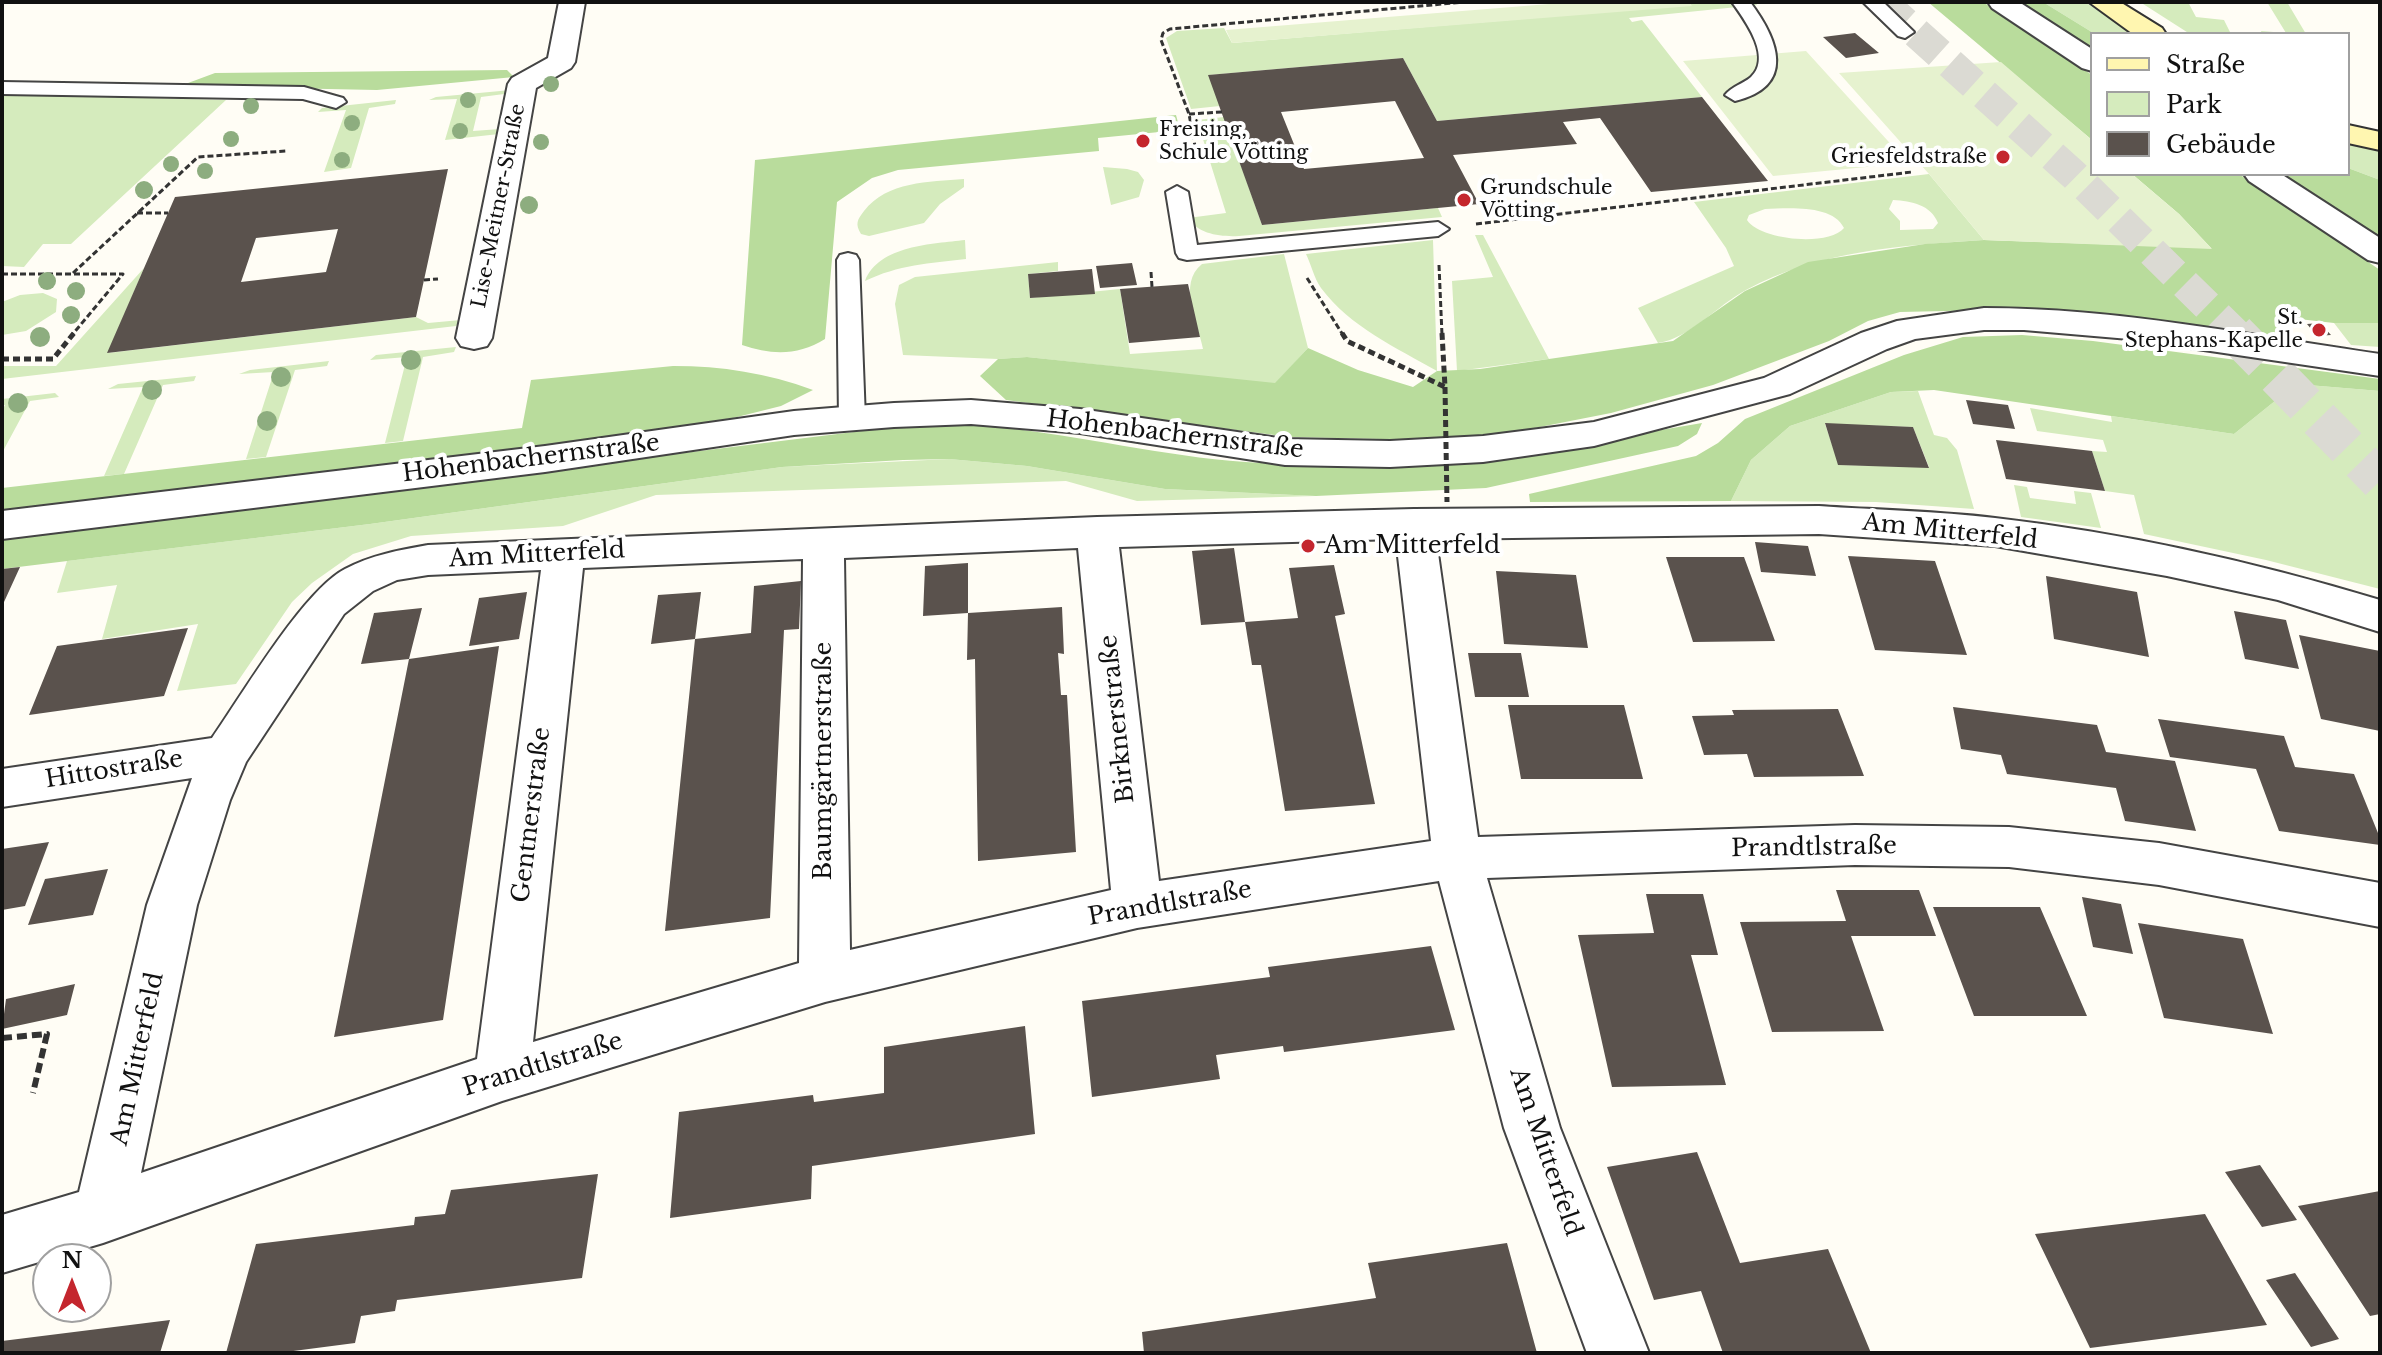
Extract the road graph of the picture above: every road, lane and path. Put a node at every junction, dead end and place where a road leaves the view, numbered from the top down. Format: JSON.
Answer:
{"nodes":[{"id":1,"x":572,"y":2,"type":"edge"},
{"id":2,"x":1464,"y":2,"type":"edge"},
{"id":3,"x":1741,"y":2,"type":"edge"},
{"id":4,"x":1872,"y":2,"type":"edge"},
{"id":5,"x":2001,"y":2,"type":"edge"},
{"id":6,"x":2102,"y":2,"type":"edge"},
{"id":7,"x":1905,"y":32,"type":"dead end"},
{"id":8,"x":2149,"y":32,"type":"edge"},
{"id":9,"x":2090,"y":61,"type":"edge"},
{"id":10,"x":2,"y":88,"type":"edge"},
{"id":11,"x":1735,"y":95,"type":"dead end"},
{"id":12,"x":336,"y":102,"type":"dead end"},
{"id":13,"x":1222,"y":112,"type":"dead end"},
{"id":14,"x":1189,"y":114,"type":"junction"},
{"id":15,"x":2350,"y":134,"type":"edge"},
{"id":16,"x":2380,"y":141,"type":"edge"},
{"id":17,"x":286,"y":151,"type":"dead end"},
{"id":18,"x":1172,"y":164,"type":"dead end"},
{"id":19,"x":1912,"y":172,"type":"dead end"},
{"id":20,"x":2263,"y":176,"type":"edge"},
{"id":21,"x":1177,"y":192,"type":"dead end"},
{"id":22,"x":137,"y":213,"type":"junction"},
{"id":23,"x":168,"y":213,"type":"dead end"},
{"id":24,"x":1438,"y":229,"type":"junction"},
{"id":25,"x":1295,"y":244,"type":"junction"},
{"id":26,"x":2380,"y":253,"type":"edge"},
{"id":27,"x":848,"y":260,"type":"dead end"},
{"id":28,"x":1150,"y":271,"type":"dead end"},
{"id":29,"x":2,"y":274,"type":"edge"},
{"id":30,"x":71,"y":274,"type":"junction"},
{"id":31,"x":439,"y":279,"type":"dead end"},
{"id":32,"x":424,"y":280,"type":"dead end"},
{"id":33,"x":1152,"y":287,"type":"dead end"},
{"id":34,"x":474,"y":338,"type":"dead end"},
{"id":35,"x":2,"y":359,"type":"edge"},
{"id":36,"x":2380,"y":365,"type":"edge"},
{"id":37,"x":1445,"y":387,"type":"junction"},
{"id":38,"x":852,"y":419,"type":"junction"},
{"id":39,"x":1431,"y":512,"type":"junction"},
{"id":40,"x":2,"y":525,"type":"edge"},
{"id":41,"x":1097,"y":531,"type":"junction"},
{"id":42,"x":823,"y":542,"type":"junction"},
{"id":43,"x":560,"y":554,"type":"junction"},
{"id":44,"x":2380,"y":616,"type":"edge"},
{"id":45,"x":226,"y":754,"type":"junction"},
{"id":46,"x":2,"y":788,"type":"edge"},
{"id":47,"x":1457,"y":858,"type":"junction"},
{"id":48,"x":2380,"y":905,"type":"edge"},
{"id":49,"x":1137,"y":906,"type":"junction"},
{"id":50,"x":825,"y":979,"type":"junction"},
{"id":51,"x":2,"y":1038,"type":"edge"},
{"id":52,"x":502,"y":1076,"type":"junction"},
{"id":53,"x":33,"y":1093,"type":"dead end"},
{"id":54,"x":103,"y":1214,"type":"junction"},
{"id":55,"x":2,"y":1244,"type":"edge"},
{"id":56,"x":1618,"y":1353,"type":"edge"}],
"edges":[{"from":1,"to":34,"type":"street","name":"Lise-Meitner-Straße"},
{"from":2,"to":14,"type":"path"},
{"from":3,"to":11,"type":"lane"},
{"from":4,"to":7,"type":"lane"},
{"from":5,"to":9,"type":"street"},
{"from":6,"to":8,"type":"street"},
{"from":10,"to":12,"type":"lane"},
{"from":13,"to":14,"type":"path"},
{"from":14,"to":18,"type":"path"},
{"from":15,"to":16,"type":"street"},
{"from":17,"to":22,"type":"path"},
{"from":19,"to":24,"type":"path"},
{"from":20,"to":26,"type":"street"},
{"from":21,"to":25,"type":"lane"},
{"from":22,"to":23,"type":"path"},
{"from":22,"to":30,"type":"path"},
{"from":24,"to":25,"type":"lane"},
{"from":24,"to":37,"type":"path"},
{"from":25,"to":37,"type":"path"},
{"from":27,"to":38,"type":"lane"},
{"from":28,"to":33,"type":"path"},
{"from":29,"to":30,"type":"path"},
{"from":30,"to":35,"type":"path"},
{"from":31,"to":32,"type":"path"},
{"from":36,"to":38,"type":"street","name":"Hohenbachernstraße"},
{"from":37,"to":39,"type":"path","bridge":true},
{"from":38,"to":40,"type":"street","name":"Hohenbachernstraße"},
{"from":39,"to":41,"type":"street","name":"Am Mitterfeld"},
{"from":39,"to":44,"type":"street","name":"Am Mitterfeld"},
{"from":39,"to":47,"type":"street","name":"Am Mitterfeld"},
{"from":41,"to":42,"type":"street","name":"Am Mitterfeld"},
{"from":41,"to":49,"type":"street","name":"Birknerstraße"},
{"from":42,"to":43,"type":"street","name":"Am Mitterfeld"},
{"from":42,"to":50,"type":"street","name":"Baumgärtnerstraße"},
{"from":43,"to":45,"type":"street","name":"Am Mitterfeld"},
{"from":43,"to":52,"type":"street","name":"Gentnerstraße"},
{"from":45,"to":46,"type":"street","name":"Hittostraße"},
{"from":45,"to":54,"type":"street","name":"Am Mitterfeld"},
{"from":47,"to":48,"type":"street","name":"Prandtlstraße"},
{"from":47,"to":49,"type":"street","name":"Prandtlstraße"},
{"from":47,"to":56,"type":"street","name":"Am Mitterfeld"},
{"from":49,"to":50,"type":"street","name":"Prandtlstraße"},
{"from":50,"to":52,"type":"street","name":"Prandtlstraße"},
{"from":51,"to":53,"type":"path"},
{"from":52,"to":54,"type":"street","name":"Prandtlstraße"},
{"from":54,"to":55,"type":"street","name":"Prandtlstraße"}]}
